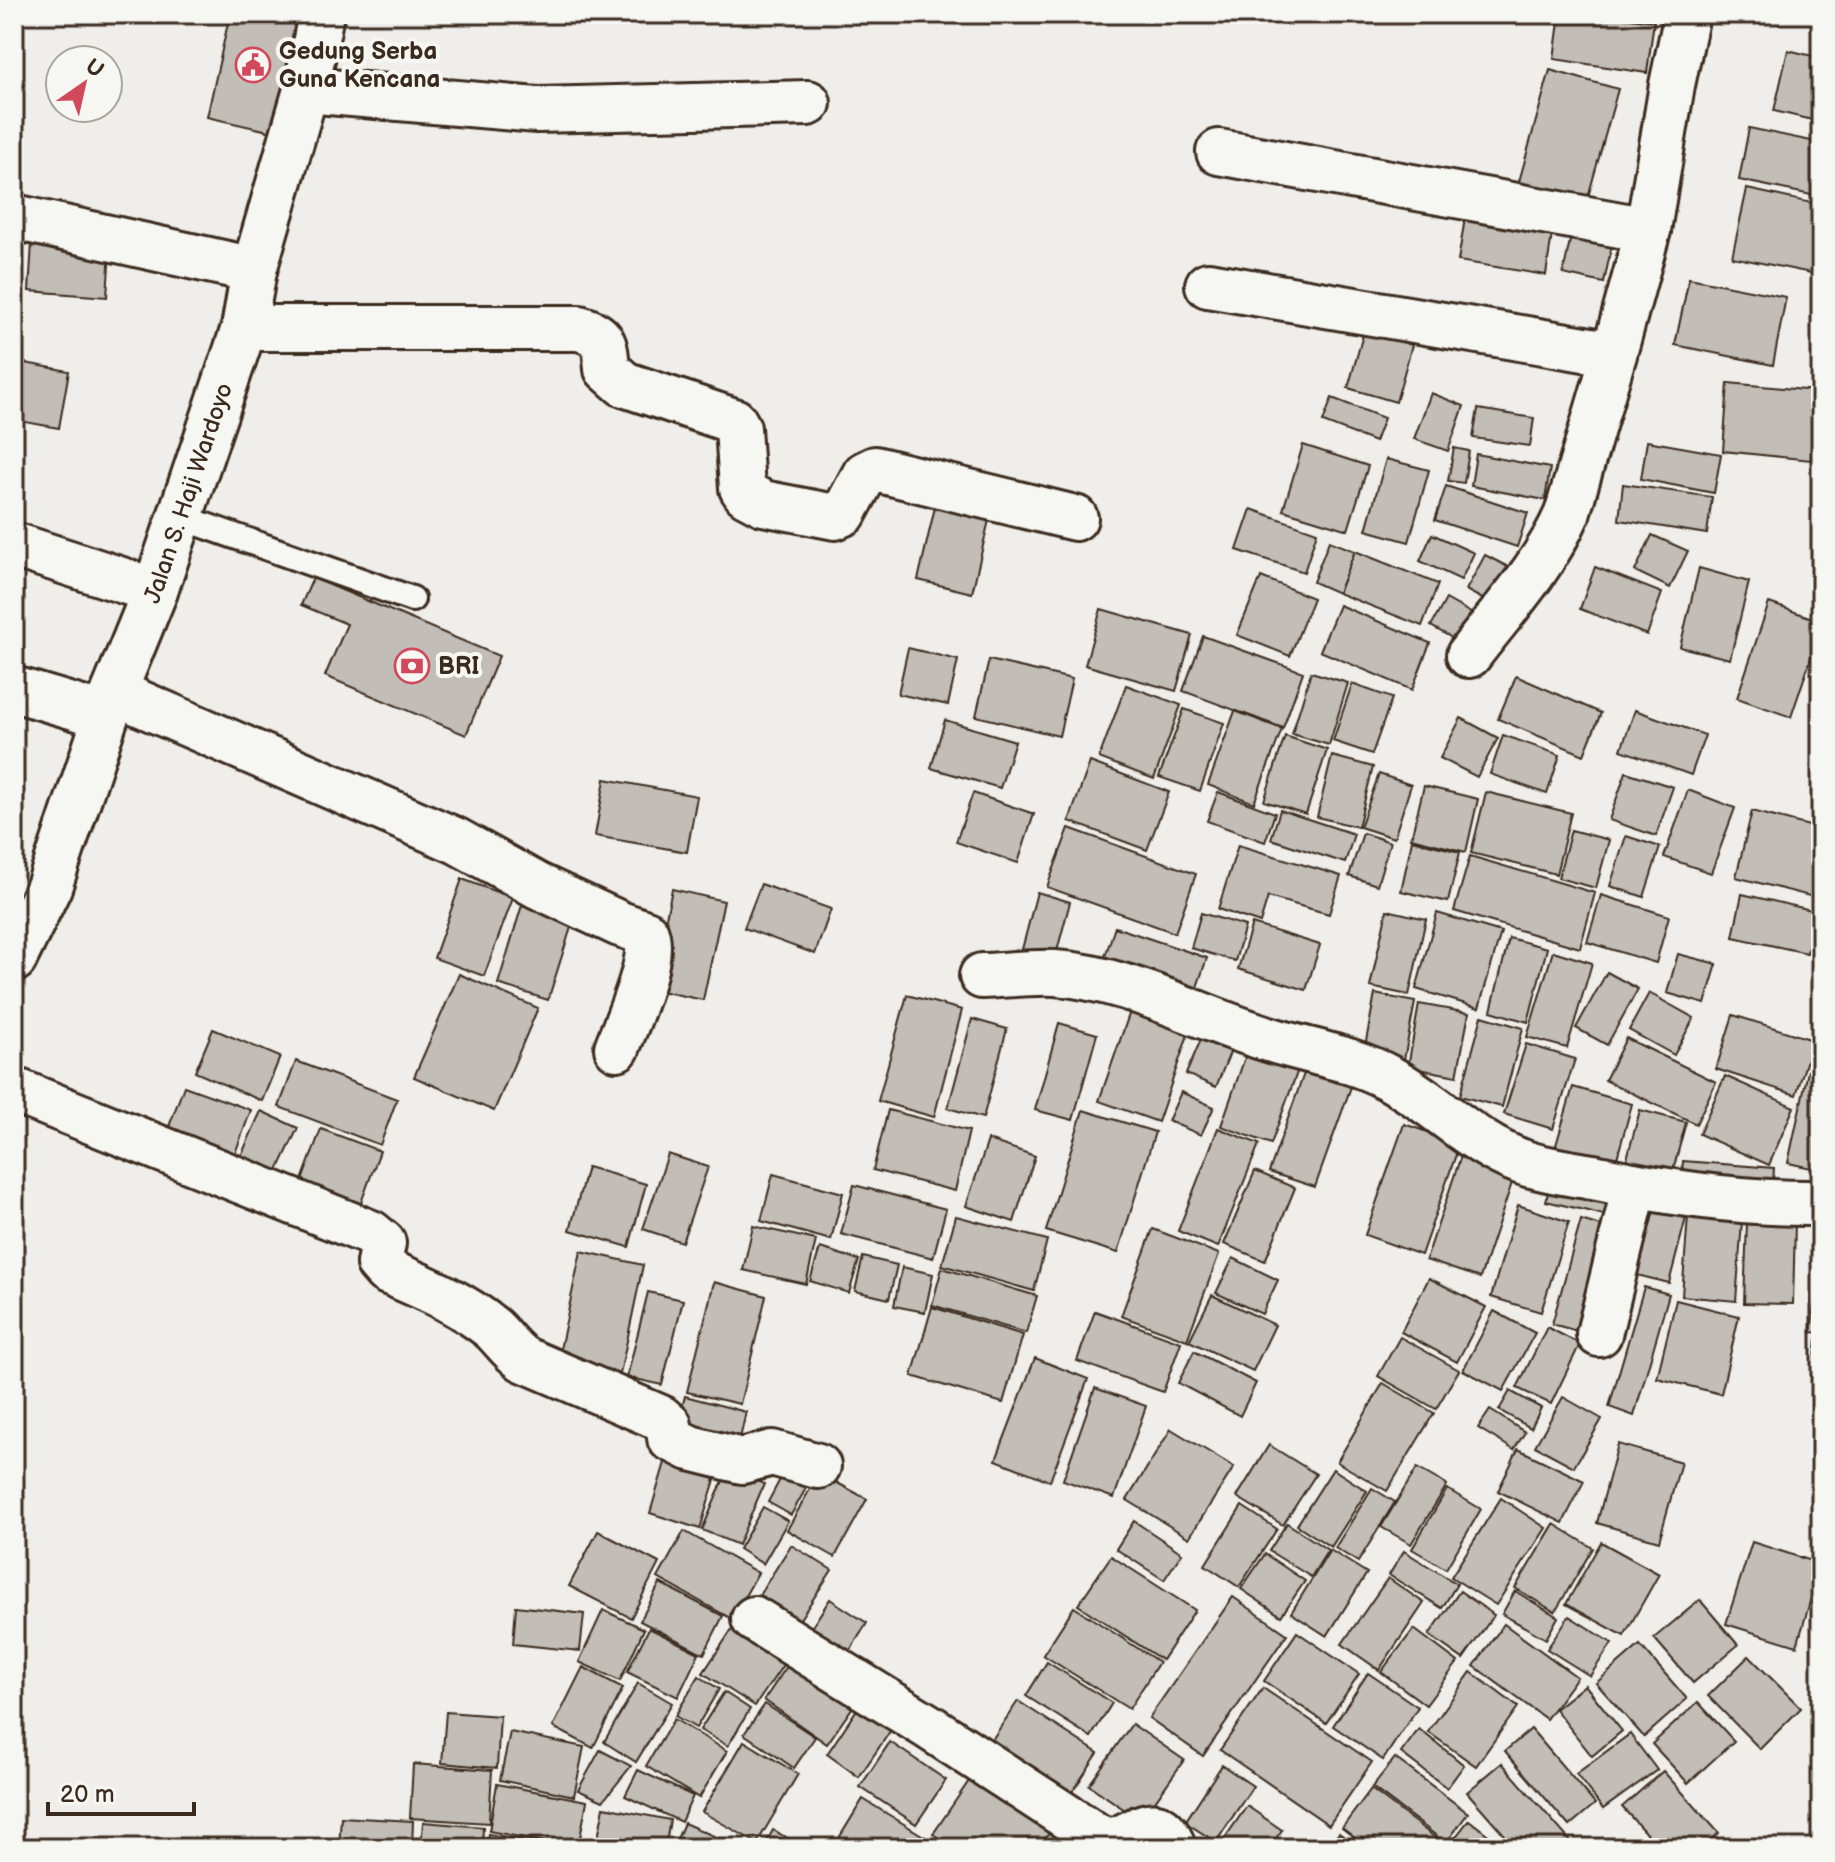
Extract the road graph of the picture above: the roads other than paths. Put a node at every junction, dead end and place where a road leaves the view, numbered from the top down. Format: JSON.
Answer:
{"nodes":[{"id":1,"x":321,"y":14,"type":"edge"},
{"id":2,"x":1687,"y":14,"type":"edge"},
{"id":3,"x":306,"y":90,"type":"junction"},
{"id":4,"x":808,"y":103,"type":"dead end"},
{"id":5,"x":1219,"y":152,"type":"dead end"},
{"id":6,"x":14,"y":217,"type":"edge"},
{"id":7,"x":1648,"y":230,"type":"junction"},
{"id":8,"x":254,"y":270,"type":"junction"},
{"id":9,"x":1208,"y":285,"type":"dead end"},
{"id":10,"x":244,"y":328,"type":"junction"},
{"id":11,"x":1614,"y":354,"type":"junction"},
{"id":12,"x":181,"y":517,"type":"junction"},
{"id":13,"x":1075,"y":518,"type":"dead end"},
{"id":14,"x":14,"y":545,"type":"edge"},
{"id":15,"x":155,"y":591,"type":"junction"},
{"id":16,"x":412,"y":599,"type":"dead end"},
{"id":17,"x":1469,"y":655,"type":"dead end"},
{"id":18,"x":14,"y":689,"type":"edge"},
{"id":19,"x":110,"y":704,"type":"junction"},
{"id":20,"x":14,"y":959,"type":"edge"},
{"id":21,"x":982,"y":976,"type":"dead end"},
{"id":22,"x":617,"y":1048,"type":"dead end"},
{"id":23,"x":14,"y":1090,"type":"edge"},
{"id":24,"x":1635,"y":1186,"type":"junction"},
{"id":25,"x":1821,"y":1203,"type":"edge"},
{"id":26,"x":1599,"y":1334,"type":"dead end"},
{"id":27,"x":818,"y":1466,"type":"dead end"},
{"id":28,"x":754,"y":1619,"type":"dead end"},
{"id":29,"x":1169,"y":1848,"type":"edge"}],
"edges":[{"from":1,"to":3,"type":"street","name":"Jalan S. Haji Wardoyo"},
{"from":2,"to":7,"type":"street"},
{"from":3,"to":4,"type":"street"},
{"from":3,"to":8,"type":"street","name":"Jalan S. Haji Wardoyo"},
{"from":5,"to":7,"type":"street"},
{"from":6,"to":8,"type":"street"},
{"from":7,"to":11,"type":"street"},
{"from":8,"to":10,"type":"street","name":"Jalan S. Haji Wardoyo"},
{"from":9,"to":11,"type":"street"},
{"from":10,"to":12,"type":"street","name":"Jalan S. Haji Wardoyo"},
{"from":10,"to":13,"type":"street"},
{"from":11,"to":17,"type":"street"},
{"from":12,"to":15,"type":"street","name":"Jalan S. Haji Wardoyo"},
{"from":12,"to":16,"type":"lane"},
{"from":14,"to":15,"type":"street"},
{"from":15,"to":19,"type":"street","name":"Jalan S. Haji Wardoyo"},
{"from":18,"to":19,"type":"street"},
{"from":19,"to":20,"type":"street","name":"Jalan S. Haji Wardoyo"},
{"from":19,"to":22,"type":"street"},
{"from":21,"to":24,"type":"street"},
{"from":23,"to":27,"type":"street"},
{"from":24,"to":25,"type":"street"},
{"from":24,"to":26,"type":"street"},
{"from":28,"to":29,"type":"street"}]}
